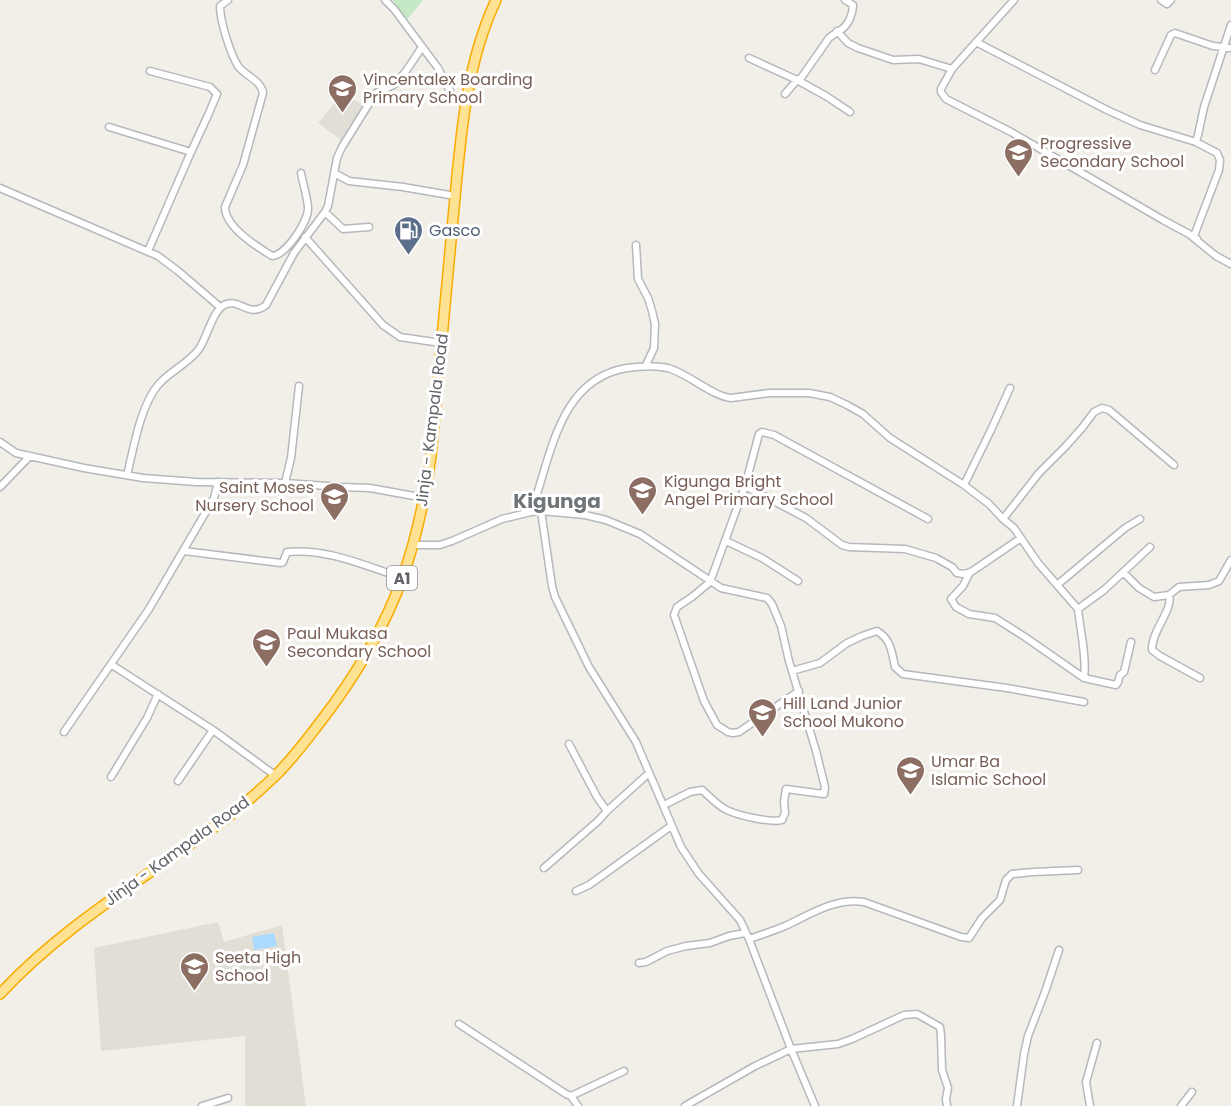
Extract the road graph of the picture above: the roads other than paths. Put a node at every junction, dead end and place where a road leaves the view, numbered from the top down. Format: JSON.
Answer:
{"nodes":[{"id":1,"x":228,"y":0,"type":"edge"},
{"id":2,"x":385,"y":0,"type":"edge"},
{"id":3,"x":496,"y":0,"type":"edge"},
{"id":4,"x":845,"y":0,"type":"edge"},
{"id":5,"x":1014,"y":0,"type":"edge"},
{"id":6,"x":1161,"y":0,"type":"edge"},
{"id":7,"x":1171,"y":0,"type":"edge"},
{"id":8,"x":1231,"y":26,"type":"edge"},
{"id":9,"x":837,"y":32,"type":"junction"},
{"id":10,"x":976,"y":42,"type":"junction"},
{"id":11,"x":1224,"y":46,"type":"junction"},
{"id":12,"x":422,"y":47,"type":"junction"},
{"id":13,"x":1231,"y":48,"type":"edge"},
{"id":14,"x":749,"y":58,"type":"dead end"},
{"id":15,"x":952,"y":69,"type":"junction"},
{"id":16,"x":1155,"y":70,"type":"dead end"},
{"id":17,"x":150,"y":71,"type":"dead end"},
{"id":18,"x":797,"y":81,"type":"junction"},
{"id":19,"x":785,"y":94,"type":"dead end"},
{"id":20,"x":465,"y":104,"type":"junction"},
{"id":21,"x":850,"y":112,"type":"dead end"},
{"id":22,"x":109,"y":127,"type":"dead end"},
{"id":23,"x":1196,"y":142,"type":"junction"},
{"id":24,"x":191,"y":152,"type":"junction"},
{"id":25,"x":301,"y":173,"type":"dead end"},
{"id":26,"x":334,"y":173,"type":"junction"},
{"id":27,"x":0,"y":188,"type":"edge"},
{"id":28,"x":455,"y":196,"type":"junction"},
{"id":29,"x":325,"y":212,"type":"junction"},
{"id":30,"x":369,"y":227,"type":"dead end"},
{"id":31,"x":305,"y":237,"type":"junction"},
{"id":32,"x":1197,"y":239,"type":"junction"},
{"id":33,"x":636,"y":245,"type":"dead end"},
{"id":34,"x":148,"y":251,"type":"junction"},
{"id":35,"x":1231,"y":264,"type":"edge"},
{"id":36,"x":220,"y":307,"type":"junction"},
{"id":37,"x":441,"y":343,"type":"junction"},
{"id":38,"x":646,"y":365,"type":"junction"},
{"id":39,"x":299,"y":386,"type":"dead end"},
{"id":40,"x":1010,"y":388,"type":"dead end"},
{"id":41,"x":0,"y":442,"type":"edge"},
{"id":42,"x":30,"y":456,"type":"junction"},
{"id":43,"x":1174,"y":465,"type":"dead end"},
{"id":44,"x":127,"y":475,"type":"junction"},
{"id":45,"x":218,"y":482,"type":"junction"},
{"id":46,"x":285,"y":483,"type":"junction"},
{"id":47,"x":964,"y":485,"type":"junction"},
{"id":48,"x":745,"y":486,"type":"junction"},
{"id":49,"x":0,"y":487,"type":"edge"},
{"id":50,"x":425,"y":498,"type":"junction"},
{"id":51,"x":542,"y":511,"type":"junction"},
{"id":52,"x":531,"y":512,"type":"junction"},
{"id":53,"x":928,"y":519,"type":"dead end"},
{"id":54,"x":1003,"y":519,"type":"junction"},
{"id":55,"x":1140,"y":519,"type":"dead end"},
{"id":56,"x":1022,"y":538,"type":"junction"},
{"id":57,"x":726,"y":541,"type":"junction"},
{"id":58,"x":413,"y":545,"type":"junction"},
{"id":59,"x":1150,"y":547,"type":"dead end"},
{"id":60,"x":184,"y":551,"type":"junction"},
{"id":61,"x":1231,"y":560,"type":"edge"},
{"id":62,"x":971,"y":572,"type":"junction"},
{"id":63,"x":1123,"y":572,"type":"junction"},
{"id":64,"x":403,"y":578,"type":"junction"},
{"id":65,"x":798,"y":581,"type":"dead end"},
{"id":66,"x":710,"y":582,"type":"junction"},
{"id":67,"x":1057,"y":585,"type":"junction"},
{"id":68,"x":1169,"y":595,"type":"junction"},
{"id":69,"x":1078,"y":609,"type":"junction"},
{"id":70,"x":1131,"y":642,"type":"dead end"},
{"id":71,"x":112,"y":665,"type":"junction"},
{"id":72,"x":792,"y":671,"type":"junction"},
{"id":73,"x":1084,"y":678,"type":"junction"},
{"id":74,"x":1200,"y":678,"type":"dead end"},
{"id":75,"x":799,"y":691,"type":"junction"},
{"id":76,"x":158,"y":694,"type":"junction"},
{"id":77,"x":1084,"y":702,"type":"dead end"},
{"id":78,"x":213,"y":730,"type":"junction"},
{"id":79,"x":64,"y":732,"type":"dead end"},
{"id":80,"x":569,"y":744,"type":"dead end"},
{"id":81,"x":649,"y":773,"type":"junction"},
{"id":82,"x":276,"y":776,"type":"junction"},
{"id":83,"x":111,"y":777,"type":"dead end"},
{"id":84,"x":178,"y":781,"type":"dead end"},
{"id":85,"x":664,"y":805,"type":"junction"},
{"id":86,"x":607,"y":811,"type":"junction"},
{"id":87,"x":671,"y":826,"type":"junction"},
{"id":88,"x":544,"y":868,"type":"dead end"},
{"id":89,"x":1078,"y":870,"type":"dead end"},
{"id":90,"x":576,"y":891,"type":"dead end"},
{"id":91,"x":747,"y":936,"type":"junction"},
{"id":92,"x":1059,"y":950,"type":"dead end"},
{"id":93,"x":639,"y":963,"type":"dead end"},
{"id":94,"x":0,"y":994,"type":"edge"},
{"id":95,"x":459,"y":1024,"type":"dead end"},
{"id":96,"x":1097,"y":1043,"type":"dead end"},
{"id":97,"x":791,"y":1049,"type":"junction"},
{"id":98,"x":624,"y":1071,"type":"dead end"},
{"id":99,"x":1192,"y":1092,"type":"dead end"},
{"id":100,"x":571,"y":1096,"type":"junction"},
{"id":101,"x":228,"y":1098,"type":"dead end"},
{"id":102,"x":689,"y":1105,"type":"edge"},
{"id":103,"x":202,"y":1106,"type":"edge"},
{"id":104,"x":578,"y":1106,"type":"edge"},
{"id":105,"x":815,"y":1106,"type":"edge"},
{"id":106,"x":947,"y":1106,"type":"edge"},
{"id":107,"x":1017,"y":1106,"type":"edge"},
{"id":108,"x":1090,"y":1106,"type":"edge"},
{"id":109,"x":1181,"y":1106,"type":"edge"}],
"edges":[{"from":1,"to":25,"type":"street"},
{"from":2,"to":12,"type":"street"},
{"from":3,"to":20,"type":"highway","name":"Jinja - Kampala Road","number":"A1"},
{"from":4,"to":9,"type":"street"},
{"from":5,"to":10,"type":"street"},
{"from":6,"to":7,"type":"street"},
{"from":8,"to":11,"type":"street"},
{"from":9,"to":15,"type":"street"},
{"from":9,"to":18,"type":"street"},
{"from":10,"to":15,"type":"street"},
{"from":10,"to":23,"type":"street"},
{"from":11,"to":13,"type":"street"},
{"from":11,"to":16,"type":"street"},
{"from":11,"to":23,"type":"street"},
{"from":12,"to":20,"type":"street"},
{"from":12,"to":26,"type":"street"},
{"from":14,"to":18,"type":"street"},
{"from":15,"to":32,"type":"street"},
{"from":17,"to":24,"type":"street"},
{"from":18,"to":19,"type":"street"},
{"from":18,"to":21,"type":"street"},
{"from":20,"to":28,"type":"highway","name":"Jinja - Kampala Road","number":"A1"},
{"from":22,"to":24,"type":"street"},
{"from":23,"to":32,"type":"street"},
{"from":24,"to":34,"type":"street"},
{"from":26,"to":28,"type":"street"},
{"from":26,"to":29,"type":"street"},
{"from":27,"to":34,"type":"street"},
{"from":28,"to":37,"type":"highway","name":"Jinja - Kampala Road","number":"A1"},
{"from":29,"to":30,"type":"street"},
{"from":29,"to":31,"type":"street"},
{"from":31,"to":36,"type":"street"},
{"from":31,"to":37,"type":"street"},
{"from":32,"to":35,"type":"street"},
{"from":33,"to":38,"type":"street"},
{"from":34,"to":36,"type":"street"},
{"from":36,"to":44,"type":"street"},
{"from":37,"to":50,"type":"highway","name":"Jinja - Kampala Road","number":"A1"},
{"from":38,"to":47,"type":"street"},
{"from":38,"to":52,"type":"street"},
{"from":39,"to":46,"type":"street"},
{"from":40,"to":47,"type":"street"},
{"from":41,"to":42,"type":"street"},
{"from":42,"to":44,"type":"street"},
{"from":42,"to":49,"type":"street"},
{"from":43,"to":54,"type":"street"},
{"from":44,"to":45,"type":"street"},
{"from":45,"to":46,"type":"street"},
{"from":45,"to":60,"type":"street"},
{"from":46,"to":50,"type":"street"},
{"from":47,"to":54,"type":"street"},
{"from":48,"to":53,"type":"street"},
{"from":48,"to":57,"type":"street"},
{"from":48,"to":62,"type":"street"},
{"from":50,"to":58,"type":"highway","name":"Jinja - Kampala Road","number":"A1"},
{"from":51,"to":52,"type":"street"},
{"from":51,"to":66,"type":"street"},
{"from":51,"to":81,"type":"street"},
{"from":52,"to":58,"type":"street"},
{"from":54,"to":56,"type":"street"},
{"from":55,"to":67,"type":"street"},
{"from":56,"to":62,"type":"street"},
{"from":56,"to":67,"type":"street"},
{"from":57,"to":65,"type":"street"},
{"from":57,"to":66,"type":"street"},
{"from":58,"to":64,"type":"highway","name":"Jinja - Kampala Road","number":"A1"},
{"from":59,"to":63,"type":"street"},
{"from":60,"to":64,"type":"street"},
{"from":60,"to":71,"type":"street"},
{"from":61,"to":68,"type":"street"},
{"from":62,"to":73,"type":"street"},
{"from":63,"to":68,"type":"street"},
{"from":63,"to":69,"type":"street"},
{"from":64,"to":82,"type":"highway","name":"Jinja - Kampala Road","number":"A1"},
{"from":66,"to":72,"type":"street"},
{"from":66,"to":75,"type":"street"},
{"from":67,"to":69,"type":"street"},
{"from":68,"to":74,"type":"street"},
{"from":69,"to":73,"type":"street"},
{"from":70,"to":73,"type":"street"},
{"from":71,"to":76,"type":"street"},
{"from":71,"to":79,"type":"street"},
{"from":72,"to":75,"type":"street"},
{"from":72,"to":77,"type":"street"},
{"from":75,"to":85,"type":"street"},
{"from":76,"to":78,"type":"street"},
{"from":76,"to":83,"type":"street"},
{"from":78,"to":82,"type":"street"},
{"from":78,"to":84,"type":"street"},
{"from":80,"to":86,"type":"street"},
{"from":81,"to":85,"type":"street"},
{"from":81,"to":86,"type":"street"},
{"from":82,"to":94,"type":"highway","name":"Jinja - Kampala Road","number":"A1"},
{"from":85,"to":87,"type":"street"},
{"from":86,"to":88,"type":"street"},
{"from":87,"to":90,"type":"street"},
{"from":87,"to":91,"type":"street"},
{"from":89,"to":91,"type":"street"},
{"from":91,"to":93,"type":"street"},
{"from":91,"to":97,"type":"street"},
{"from":92,"to":107,"type":"street"},
{"from":95,"to":100,"type":"street"},
{"from":96,"to":108,"type":"street"},
{"from":97,"to":102,"type":"street"},
{"from":97,"to":105,"type":"street"},
{"from":97,"to":106,"type":"street"},
{"from":98,"to":100,"type":"street"},
{"from":99,"to":109,"type":"street"},
{"from":100,"to":104,"type":"street"},
{"from":101,"to":103,"type":"street"}]}
